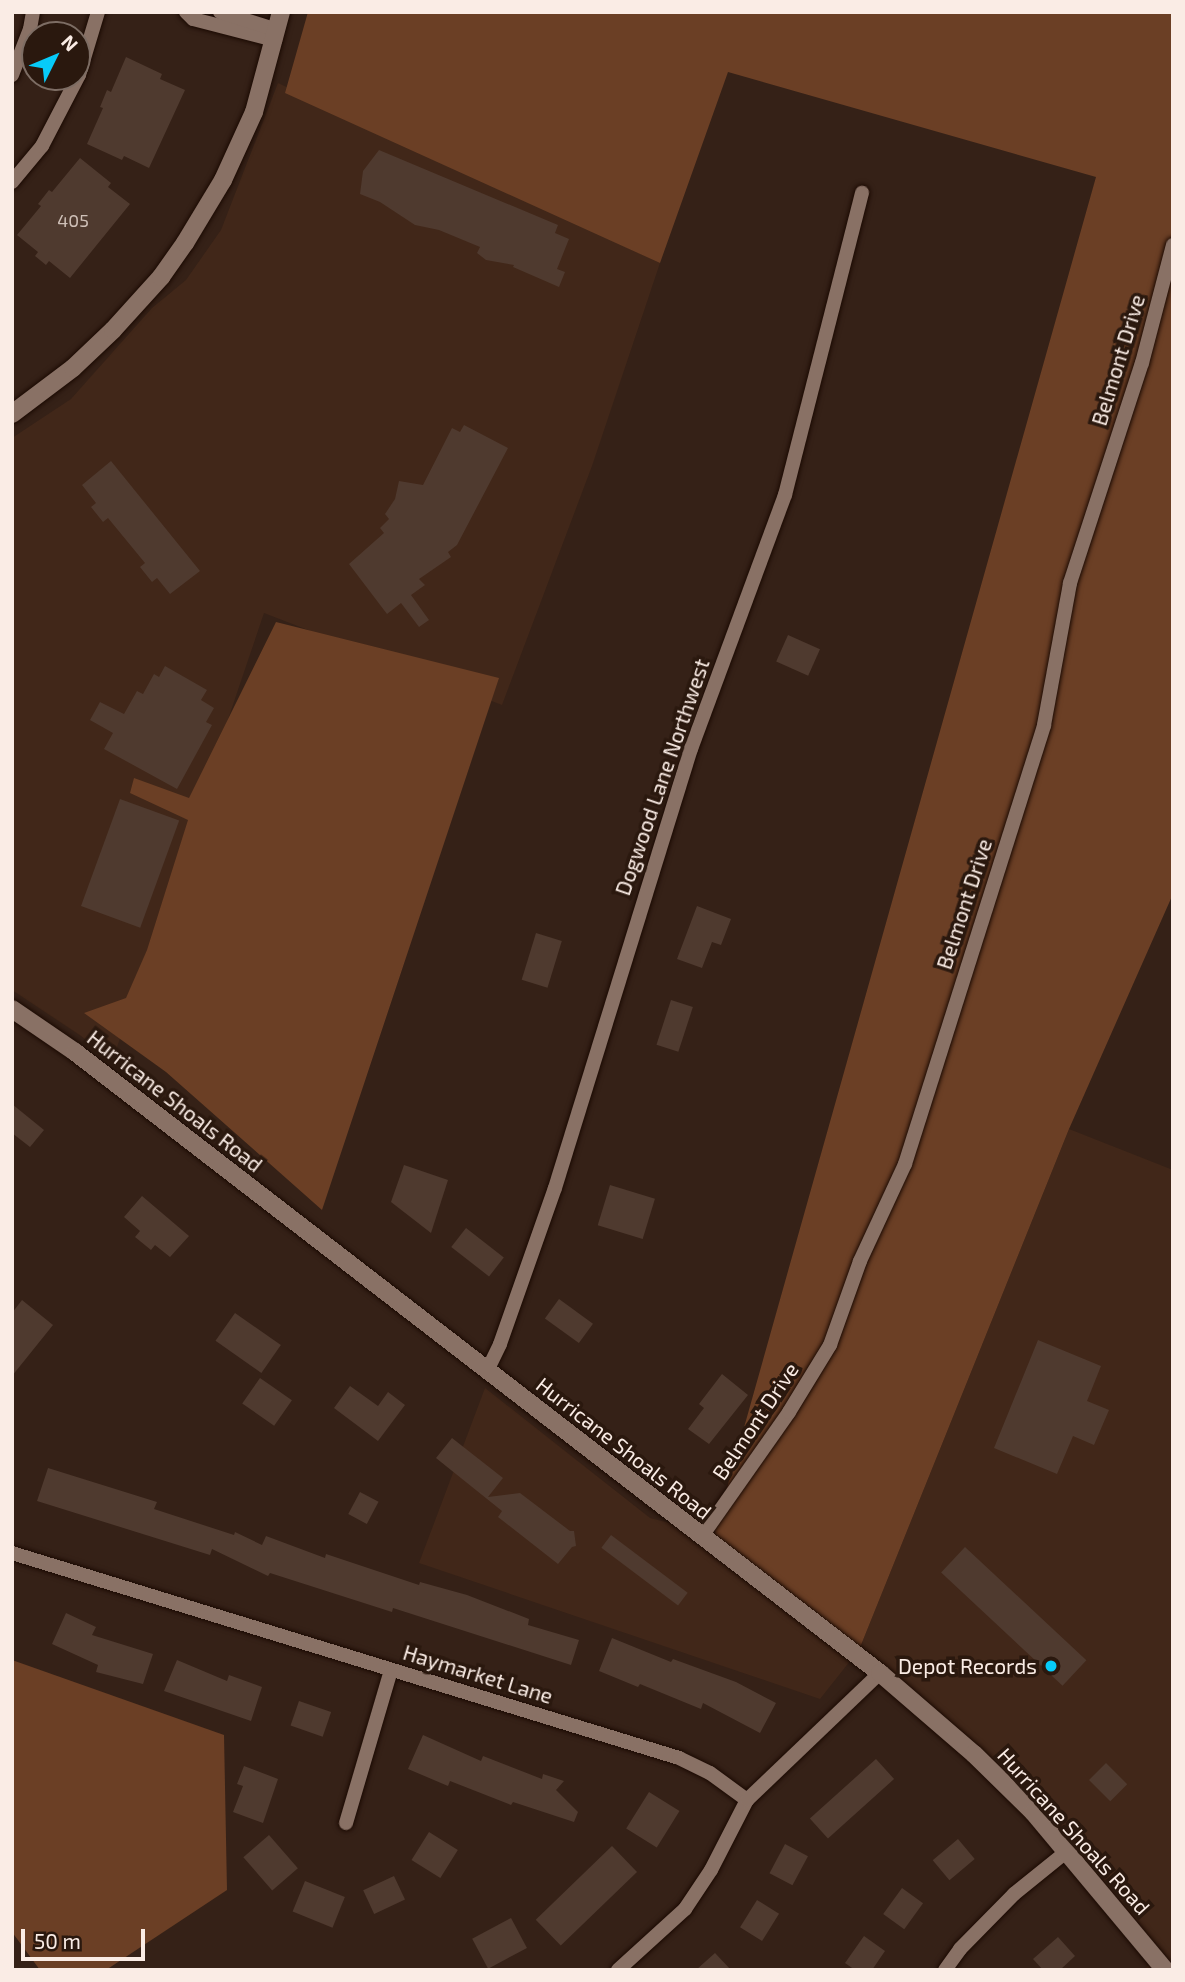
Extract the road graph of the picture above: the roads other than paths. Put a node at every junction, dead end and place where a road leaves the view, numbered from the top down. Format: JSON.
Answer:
{"nodes":[{"id":1,"x":33,"y":12,"type":"edge"},
{"id":2,"x":98,"y":12,"type":"edge"},
{"id":3,"x":186,"y":12,"type":"edge"},
{"id":4,"x":220,"y":12,"type":"edge"},
{"id":5,"x":278,"y":27,"type":"edge"},
{"id":6,"x":12,"y":75,"type":"edge"},
{"id":7,"x":12,"y":182,"type":"edge"},
{"id":8,"x":862,"y":193,"type":"dead end"},
{"id":9,"x":1173,"y":245,"type":"edge"},
{"id":10,"x":12,"y":414,"type":"edge"},
{"id":11,"x":12,"y":1009,"type":"edge"},
{"id":12,"x":486,"y":1371,"type":"junction"},
{"id":13,"x":702,"y":1536,"type":"junction"},
{"id":14,"x":12,"y":1553,"type":"edge"},
{"id":15,"x":391,"y":1670,"type":"junction"},
{"id":16,"x":880,"y":1673,"type":"junction"},
{"id":17,"x":747,"y":1800,"type":"junction"},
{"id":18,"x":346,"y":1823,"type":"dead end"},
{"id":19,"x":1066,"y":1852,"type":"junction"},
{"id":20,"x":618,"y":1970,"type":"edge"},
{"id":21,"x":945,"y":1970,"type":"edge"},
{"id":22,"x":1166,"y":1970,"type":"edge"}],
"edges":[{"from":1,"to":6,"type":"street"},
{"from":2,"to":7,"type":"street"},
{"from":3,"to":5,"type":"street"},
{"from":4,"to":5,"type":"street"},
{"from":5,"to":10,"type":"street"},
{"from":8,"to":12,"type":"street","name":"Dogwood Lane Northwest"},
{"from":9,"to":13,"type":"street","name":"Belmont Drive"},
{"from":11,"to":12,"type":"street","name":"Hurricane Shoals Road"},
{"from":12,"to":13,"type":"street","name":"Hurricane Shoals Road"},
{"from":13,"to":16,"type":"street","name":"Hurricane Shoals Road"},
{"from":14,"to":15,"type":"street","name":"Haymarket Lane"},
{"from":15,"to":17,"type":"street","name":"Haymarket Lane"},
{"from":15,"to":18,"type":"street"},
{"from":16,"to":17,"type":"street"},
{"from":16,"to":19,"type":"street","name":"Hurricane Shoals Road"},
{"from":17,"to":20,"type":"street"},
{"from":19,"to":21,"type":"street"},
{"from":19,"to":22,"type":"street","name":"Hurricane Shoals Road"}]}
